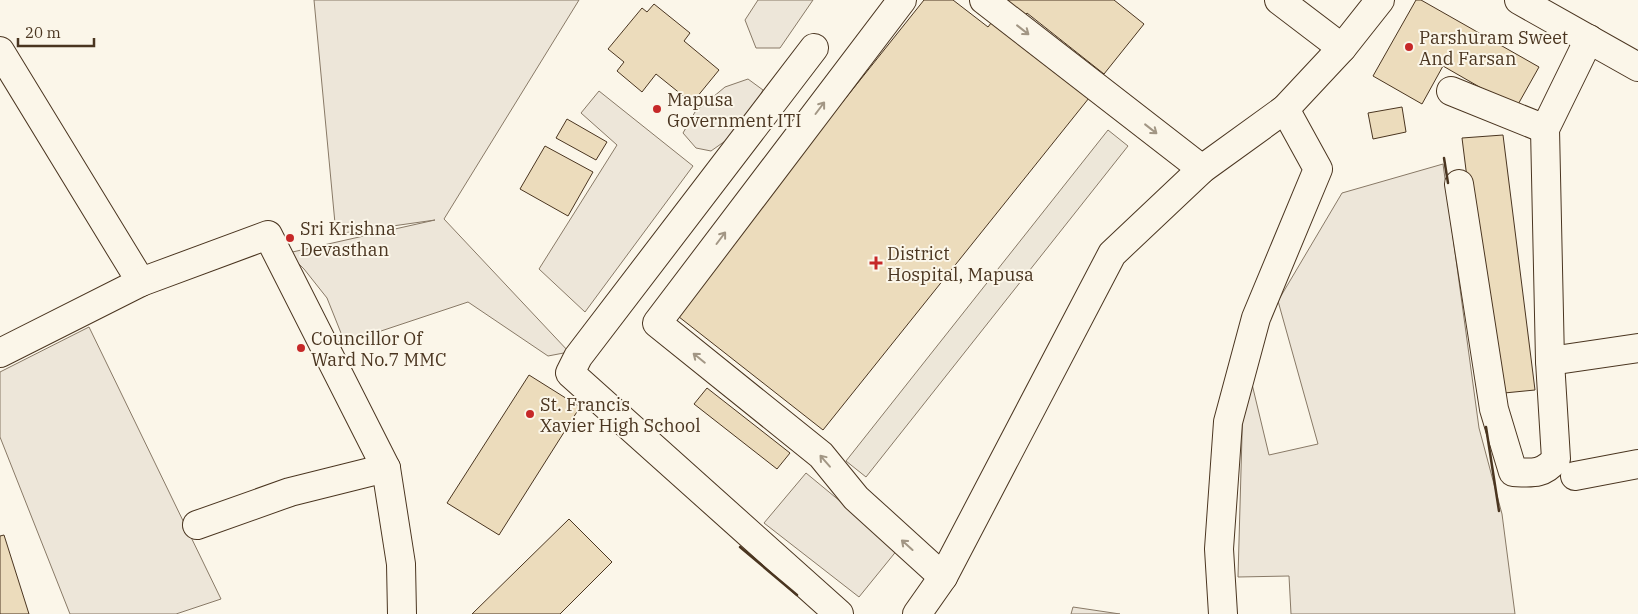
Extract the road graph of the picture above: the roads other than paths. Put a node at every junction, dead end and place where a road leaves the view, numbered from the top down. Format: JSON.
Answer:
{"nodes":[{"id":1,"x":902,"y":0,"type":"edge"},
{"id":2,"x":984,"y":0,"type":"edge"},
{"id":3,"x":1279,"y":0,"type":"edge"},
{"id":4,"x":1380,"y":0,"type":"edge"},
{"id":5,"x":1519,"y":0,"type":"edge"},
{"id":6,"x":1589,"y":39,"type":"junction"},
{"id":7,"x":814,"y":48,"type":"dead end"},
{"id":8,"x":1342,"y":48,"type":"junction"},
{"id":9,"x":2,"y":58,"type":"edge"},
{"id":10,"x":1638,"y":67,"type":"edge"},
{"id":11,"x":1451,"y":91,"type":"dead end"},
{"id":12,"x":1286,"y":109,"type":"junction"},
{"id":13,"x":1545,"y":129,"type":"junction"},
{"id":14,"x":1202,"y":169,"type":"junction"},
{"id":15,"x":1459,"y":184,"type":"dead end"},
{"id":16,"x":141,"y":282,"type":"junction"},
{"id":17,"x":1638,"y":348,"type":"edge"},
{"id":18,"x":0,"y":353,"type":"edge"},
{"id":19,"x":1550,"y":361,"type":"junction"},
{"id":20,"x":1638,"y":464,"type":"edge"},
{"id":21,"x":386,"y":468,"type":"junction"},
{"id":22,"x":1575,"y":476,"type":"dead end"},
{"id":23,"x":197,"y":525,"type":"dead end"},
{"id":24,"x":943,"y":578,"type":"junction"},
{"id":25,"x":402,"y":614,"type":"edge"},
{"id":26,"x":839,"y":614,"type":"edge"},
{"id":27,"x":917,"y":614,"type":"edge"},
{"id":28,"x":1223,"y":614,"type":"edge"}],
"edges":[{"from":24,"to":1,"type":"street","one_way":true},
{"from":2,"to":14,"type":"street","one_way":true},
{"from":3,"to":8,"type":"street"},
{"from":4,"to":8,"type":"street"},
{"from":5,"to":6,"type":"street"},
{"from":6,"to":10,"type":"street"},
{"from":6,"to":13,"type":"street"},
{"from":7,"to":26,"type":"street"},
{"from":8,"to":12,"type":"street"},
{"from":9,"to":16,"type":"street"},
{"from":11,"to":13,"type":"street"},
{"from":12,"to":14,"type":"street"},
{"from":12,"to":28,"type":"street"},
{"from":13,"to":19,"type":"street"},
{"from":14,"to":24,"type":"street"},
{"from":15,"to":19,"type":"street"},
{"from":16,"to":18,"type":"street"},
{"from":16,"to":21,"type":"street"},
{"from":17,"to":19,"type":"street"},
{"from":20,"to":22,"type":"street"},
{"from":21,"to":23,"type":"street"},
{"from":21,"to":25,"type":"street"},
{"from":24,"to":27,"type":"street"}]}
